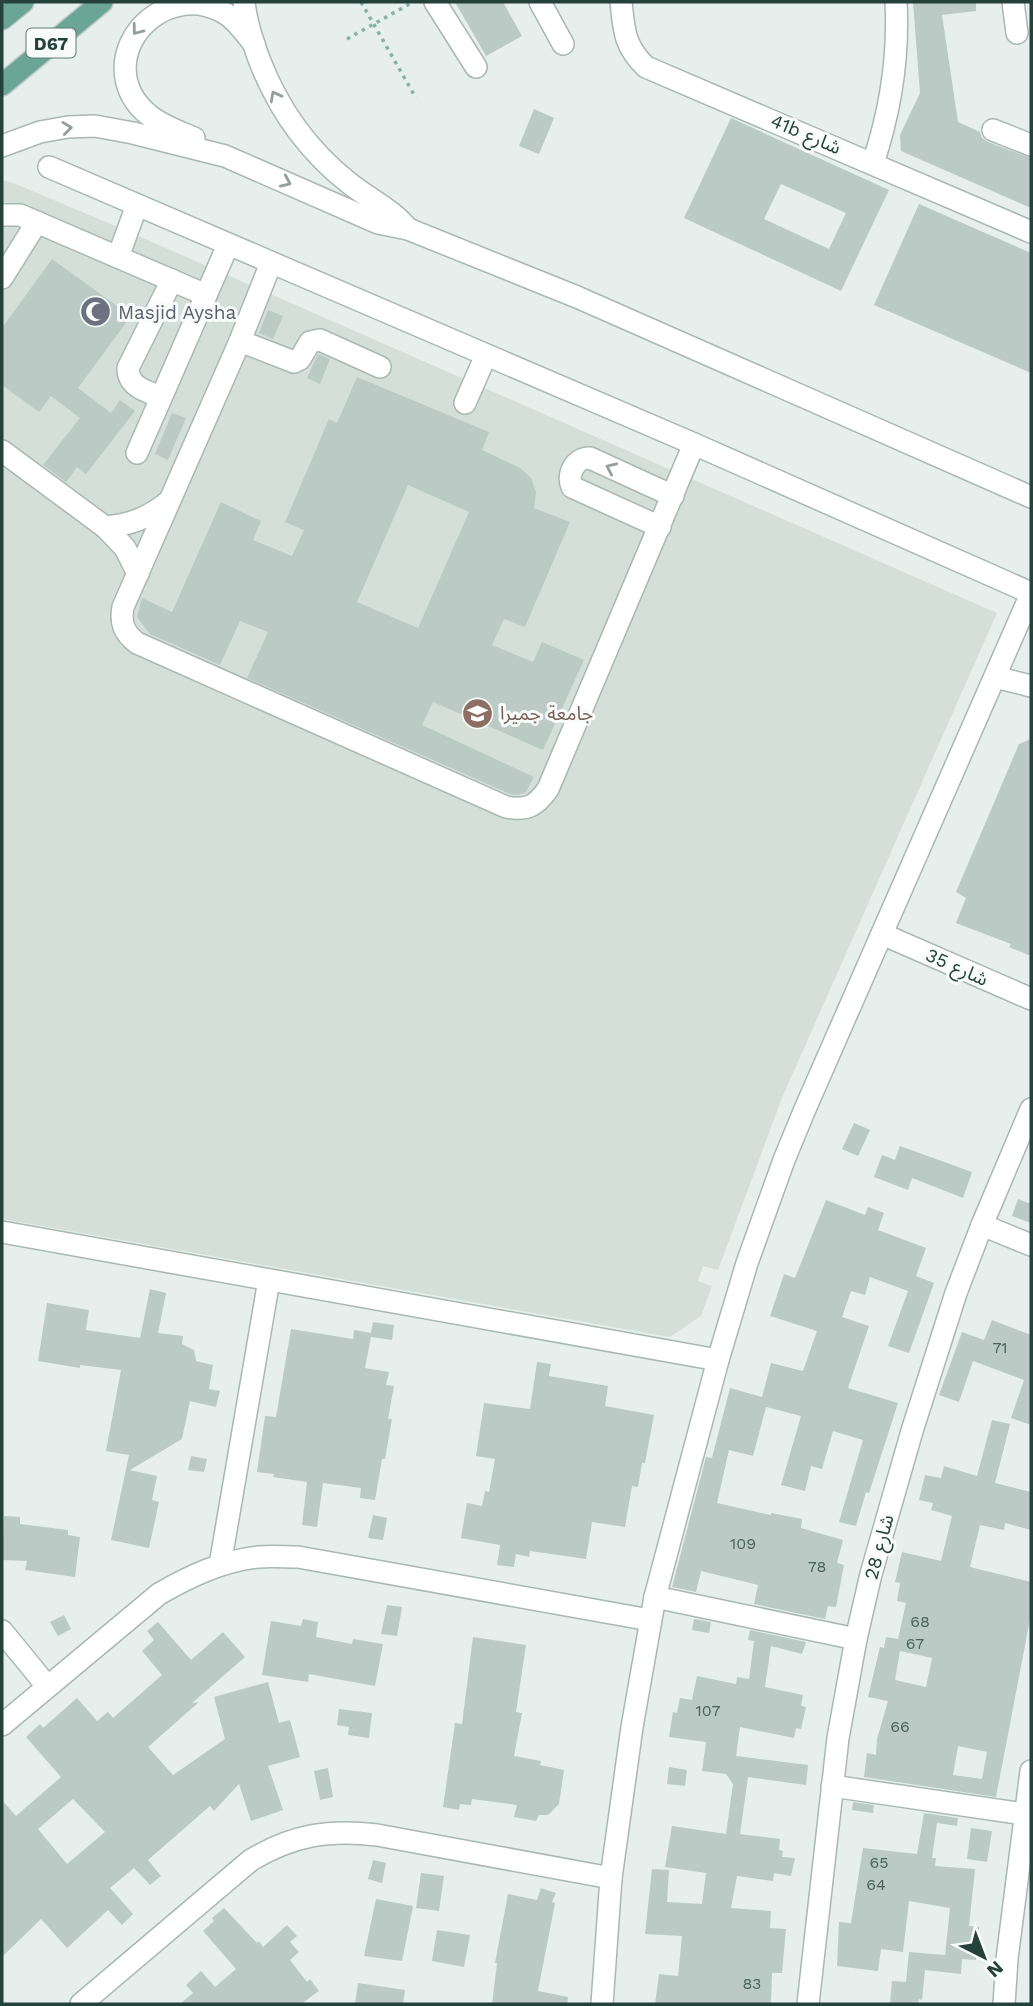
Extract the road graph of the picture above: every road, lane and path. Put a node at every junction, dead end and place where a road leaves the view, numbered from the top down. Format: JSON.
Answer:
{"nodes":[{"id":1,"x":23,"y":2,"type":"edge"},
{"id":2,"x":102,"y":2,"type":"edge"},
{"id":3,"x":244,"y":2,"type":"edge"},
{"id":4,"x":361,"y":2,"type":"edge"},
{"id":5,"x":413,"y":2,"type":"edge"},
{"id":6,"x":435,"y":2,"type":"edge"},
{"id":7,"x":540,"y":2,"type":"edge"},
{"id":8,"x":621,"y":2,"type":"edge"},
{"id":9,"x":896,"y":2,"type":"edge"},
{"id":10,"x":1013,"y":2,"type":"edge"},
{"id":11,"x":2,"y":19,"type":"edge"},
{"id":12,"x":374,"y":24,"type":"junction"},
{"id":13,"x":1017,"y":33,"type":"dead end"},
{"id":14,"x":347,"y":39,"type":"dead end"},
{"id":15,"x":254,"y":44,"type":"junction"},
{"id":16,"x":563,"y":44,"type":"dead end"},
{"id":17,"x":476,"y":67,"type":"dead end"},
{"id":18,"x":2,"y":85,"type":"edge"},
{"id":19,"x":416,"y":98,"type":"dead end"},
{"id":20,"x":993,"y":130,"type":"dead end"},
{"id":21,"x":1031,"y":145,"type":"edge"},
{"id":22,"x":2,"y":146,"type":"edge"},
{"id":23,"x":225,"y":156,"type":"junction"},
{"id":24,"x":873,"y":163,"type":"junction"},
{"id":25,"x":49,"y":167,"type":"dead end"},
{"id":26,"x":137,"y":205,"type":"junction"},
{"id":27,"x":2,"y":215,"type":"edge"},
{"id":28,"x":37,"y":222,"type":"junction"},
{"id":29,"x":408,"y":229,"type":"junction"},
{"id":30,"x":1031,"y":232,"type":"edge"},
{"id":31,"x":228,"y":244,"type":"junction"},
{"id":32,"x":118,"y":257,"type":"junction"},
{"id":33,"x":271,"y":263,"type":"junction"},
{"id":34,"x":2,"y":278,"type":"edge"},
{"id":35,"x":172,"y":280,"type":"junction"},
{"id":36,"x":206,"y":295,"type":"junction"},
{"id":37,"x":240,"y":341,"type":"junction"},
{"id":38,"x":486,"y":355,"type":"junction"},
{"id":39,"x":380,"y":367,"type":"dead end"},
{"id":40,"x":162,"y":397,"type":"junction"},
{"id":41,"x":465,"y":403,"type":"dead end"},
{"id":42,"x":694,"y":444,"type":"junction"},
{"id":43,"x":2,"y":451,"type":"edge"},
{"id":44,"x":137,"y":453,"type":"dead end"},
{"id":45,"x":673,"y":496,"type":"junction"},
{"id":46,"x":1031,"y":497,"type":"edge"},
{"id":47,"x":168,"y":502,"type":"junction"},
{"id":48,"x":105,"y":527,"type":"junction"},
{"id":49,"x":660,"y":527,"type":"junction"},
{"id":50,"x":138,"y":574,"type":"junction"},
{"id":51,"x":1031,"y":593,"type":"edge"},
{"id":52,"x":995,"y":677,"type":"junction"},
{"id":53,"x":1031,"y":686,"type":"edge"},
{"id":54,"x":882,"y":934,"type":"junction"},
{"id":55,"x":1031,"y":999,"type":"edge"},
{"id":56,"x":1031,"y":1109,"type":"edge"},
{"id":57,"x":982,"y":1225,"type":"junction"},
{"id":58,"x":2,"y":1238,"type":"edge"},
{"id":59,"x":1031,"y":1245,"type":"edge"},
{"id":60,"x":269,"y":1280,"type":"junction"},
{"id":61,"x":718,"y":1360,"type":"junction"},
{"id":62,"x":220,"y":1565,"type":"junction"},
{"id":63,"x":655,"y":1597,"type":"junction"},
{"id":64,"x":650,"y":1620,"type":"junction"},
{"id":65,"x":2,"y":1631,"type":"edge"},
{"id":66,"x":856,"y":1639,"type":"junction"},
{"id":67,"x":47,"y":1686,"type":"junction"},
{"id":68,"x":2,"y":1725,"type":"edge"},
{"id":69,"x":1031,"y":1778,"type":"edge"},
{"id":70,"x":832,"y":1787,"type":"junction"},
{"id":71,"x":1024,"y":1814,"type":"junction"},
{"id":72,"x":611,"y":1878,"type":"junction"},
{"id":73,"x":81,"y":2004,"type":"edge"},
{"id":74,"x":601,"y":2004,"type":"edge"},
{"id":75,"x":808,"y":2004,"type":"edge"},
{"id":76,"x":1004,"y":2004,"type":"edge"}],
"edges":[{"from":1,"to":11,"type":"main road","number":"D67"},
{"from":2,"to":18,"type":"main road","number":"D67"},
{"from":3,"to":15,"type":"street"},
{"from":4,"to":12,"type":"path"},
{"from":5,"to":12,"type":"path"},
{"from":6,"to":17,"type":"street"},
{"from":7,"to":16,"type":"street"},
{"from":8,"to":24,"type":"street","name":"41b شارع"},
{"from":9,"to":24,"type":"street"},
{"from":10,"to":13,"type":"street"},
{"from":12,"to":14,"type":"path"},
{"from":12,"to":19,"type":"path"},
{"from":15,"to":23,"type":"street","one_way":true},
{"from":29,"to":15,"type":"street","one_way":true},
{"from":20,"to":21,"type":"street"},
{"from":22,"to":23,"type":"street","one_way":true},
{"from":23,"to":29,"type":"street","one_way":true},
{"from":24,"to":30,"type":"street","name":"41b شارع"},
{"from":25,"to":26,"type":"street"},
{"from":26,"to":31,"type":"street"},
{"from":26,"to":32,"type":"street"},
{"from":27,"to":28,"type":"street"},
{"from":28,"to":32,"type":"street"},
{"from":28,"to":34,"type":"street"},
{"from":29,"to":46,"type":"street"},
{"from":31,"to":33,"type":"street"},
{"from":31,"to":36,"type":"street"},
{"from":32,"to":35,"type":"street"},
{"from":33,"to":37,"type":"street"},
{"from":33,"to":38,"type":"street"},
{"from":35,"to":36,"type":"street"},
{"from":35,"to":40,"type":"street"},
{"from":36,"to":40,"type":"street"},
{"from":37,"to":39,"type":"street"},
{"from":37,"to":47,"type":"street"},
{"from":38,"to":41,"type":"street"},
{"from":38,"to":42,"type":"street"},
{"from":40,"to":44,"type":"street"},
{"from":42,"to":45,"type":"street"},
{"from":42,"to":51,"type":"street"},
{"from":43,"to":48,"type":"street"},
{"from":45,"to":49,"type":"street"},
{"from":45,"to":49,"type":"street","one_way":true},
{"from":47,"to":48,"type":"street"},
{"from":47,"to":50,"type":"street"},
{"from":48,"to":50,"type":"street"},
{"from":49,"to":50,"type":"street"},
{"from":51,"to":52,"type":"street"},
{"from":52,"to":53,"type":"street"},
{"from":52,"to":54,"type":"street"},
{"from":54,"to":55,"type":"street","name":"شارع 35"},
{"from":54,"to":61,"type":"street"},
{"from":56,"to":57,"type":"street","name":"شارع 28"},
{"from":57,"to":59,"type":"street"},
{"from":57,"to":66,"type":"street","name":"شارع 28"},
{"from":58,"to":60,"type":"street"},
{"from":60,"to":61,"type":"street"},
{"from":60,"to":62,"type":"street"},
{"from":61,"to":63,"type":"street"},
{"from":62,"to":64,"type":"street"},
{"from":62,"to":67,"type":"street"},
{"from":63,"to":64,"type":"street"},
{"from":63,"to":66,"type":"street"},
{"from":64,"to":72,"type":"street"},
{"from":65,"to":67,"type":"street"},
{"from":66,"to":70,"type":"street","name":"شارع 28"},
{"from":67,"to":68,"type":"street"},
{"from":69,"to":71,"type":"street"},
{"from":70,"to":71,"type":"street"},
{"from":70,"to":75,"type":"street","name":"شارع 28"},
{"from":71,"to":76,"type":"street"},
{"from":72,"to":73,"type":"street"},
{"from":72,"to":74,"type":"street"}]}
